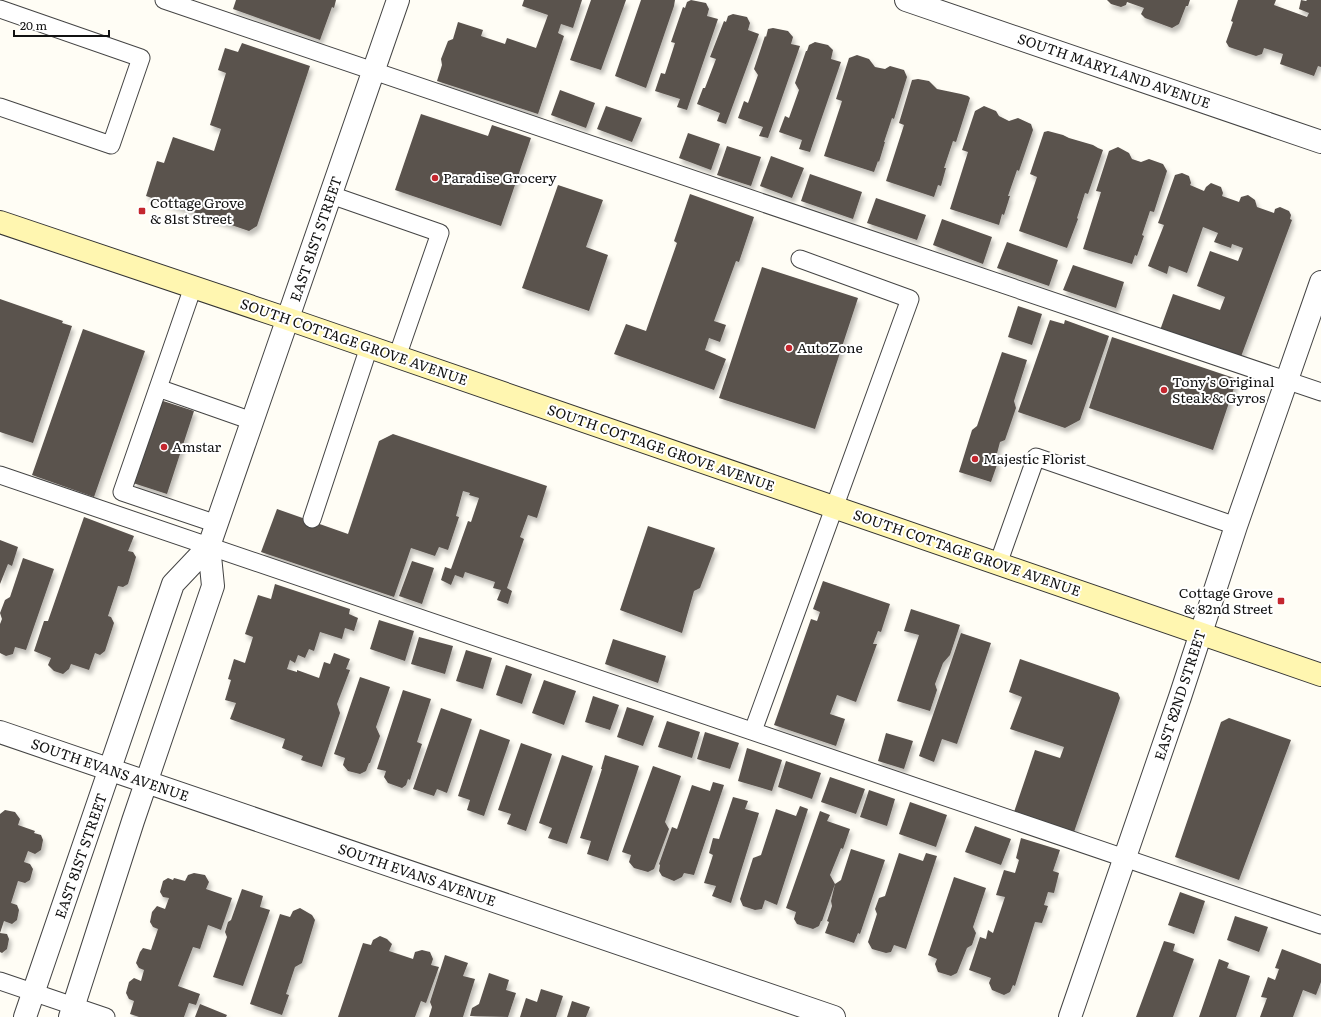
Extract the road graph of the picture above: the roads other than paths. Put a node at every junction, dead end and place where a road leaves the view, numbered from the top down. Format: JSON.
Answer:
{"nodes":[{"id":1,"x":164,"y":0,"type":"edge"},
{"id":2,"x":398,"y":0,"type":"edge"},
{"id":3,"x":906,"y":0,"type":"edge"},
{"id":4,"x":0,"y":9,"type":"edge"},
{"id":5,"x":374,"y":71,"type":"junction"},
{"id":6,"x":0,"y":107,"type":"edge"},
{"id":7,"x":1321,"y":142,"type":"edge"},
{"id":8,"x":331,"y":195,"type":"junction"},
{"id":9,"x":0,"y":222,"type":"edge"},
{"id":10,"x":800,"y":259,"type":"dead end"},
{"id":11,"x":1321,"y":282,"type":"edge"},
{"id":12,"x":193,"y":287,"type":"junction"},
{"id":13,"x":288,"y":319,"type":"junction"},
{"id":14,"x":369,"y":347,"type":"junction"},
{"id":15,"x":397,"y":357,"type":"junction"},
{"id":16,"x":1286,"y":381,"type":"junction"},
{"id":17,"x":158,"y":388,"type":"junction"},
{"id":18,"x":1321,"y":392,"type":"edge"},
{"id":19,"x":252,"y":421,"type":"junction"},
{"id":20,"x":0,"y":475,"type":"edge"},
{"id":21,"x":834,"y":508,"type":"junction"},
{"id":22,"x":312,"y":519,"type":"dead end"},
{"id":23,"x":217,"y":524,"type":"junction"},
{"id":24,"x":1236,"y":526,"type":"junction"},
{"id":25,"x":209,"y":546,"type":"junction"},
{"id":26,"x":998,"y":564,"type":"junction"},
{"id":27,"x":1200,"y":634,"type":"junction"},
{"id":28,"x":1321,"y":675,"type":"edge"},
{"id":29,"x":753,"y":731,"type":"junction"},
{"id":30,"x":0,"y":732,"type":"edge"},
{"id":31,"x":111,"y":771,"type":"junction"},
{"id":32,"x":146,"y":783,"type":"junction"},
{"id":33,"x":1125,"y":858,"type":"junction"},
{"id":34,"x":1321,"y":924,"type":"edge"},
{"id":35,"x":0,"y":981,"type":"edge"},
{"id":36,"x":34,"y":993,"type":"junction"},
{"id":37,"x":72,"y":1011,"type":"edge"},
{"id":38,"x":25,"y":1017,"type":"edge"},
{"id":39,"x":106,"y":1017,"type":"edge"},
{"id":40,"x":834,"y":1017,"type":"edge"},
{"id":41,"x":1070,"y":1017,"type":"edge"}],
"edges":[{"from":1,"to":5,"type":"lane"},
{"from":2,"to":5,"type":"street","name":"EAST 81ST STREET"},
{"from":3,"to":7,"type":"street","name":"SOUTH MARYLAND AVENUE"},
{"from":4,"to":6,"type":"lane"},
{"from":5,"to":8,"type":"street","name":"EAST 81ST STREET"},
{"from":5,"to":16,"type":"lane"},
{"from":8,"to":13,"type":"street","name":"EAST 81ST STREET"},
{"from":8,"to":15,"type":"lane"},
{"from":9,"to":12,"type":"main road","name":"SOUTH COTTAGE GROVE AVENUE"},
{"from":10,"to":21,"type":"lane"},
{"from":11,"to":16,"type":"street","name":"EAST 82ND STREET"},
{"from":12,"to":13,"type":"main road","name":"SOUTH COTTAGE GROVE AVENUE"},
{"from":12,"to":17,"type":"lane"},
{"from":13,"to":14,"type":"main road","name":"SOUTH COTTAGE GROVE AVENUE"},
{"from":13,"to":19,"type":"street","name":"EAST 81ST STREET"},
{"from":14,"to":15,"type":"main road","name":"SOUTH COTTAGE GROVE AVENUE"},
{"from":14,"to":22,"type":"lane"},
{"from":15,"to":21,"type":"main road","name":"SOUTH COTTAGE GROVE AVENUE"},
{"from":16,"to":18,"type":"lane"},
{"from":16,"to":24,"type":"street","name":"EAST 82ND STREET"},
{"from":17,"to":19,"type":"lane"},
{"from":17,"to":23,"type":"lane"},
{"from":19,"to":23,"type":"street","name":"EAST 81ST STREET"},
{"from":20,"to":25,"type":"lane"},
{"from":21,"to":26,"type":"main road","name":"SOUTH COTTAGE GROVE AVENUE"},
{"from":21,"to":29,"type":"lane"},
{"from":23,"to":25,"type":"street","name":"EAST 81ST STREET"},
{"from":24,"to":26,"type":"lane"},
{"from":24,"to":27,"type":"street","name":"EAST 82ND STREET"},
{"from":25,"to":29,"type":"lane"},
{"from":25,"to":31,"type":"street","name":"EAST 81ST STREET"},
{"from":25,"to":32,"type":"street","name":"EAST 81ST STREET"},
{"from":26,"to":27,"type":"main road","name":"SOUTH COTTAGE GROVE AVENUE"},
{"from":27,"to":28,"type":"main road","name":"SOUTH COTTAGE GROVE AVENUE"},
{"from":27,"to":33,"type":"street","name":"EAST 82ND STREET"},
{"from":29,"to":33,"type":"lane"},
{"from":30,"to":31,"type":"street","name":"SOUTH EVANS AVENUE"},
{"from":31,"to":32,"type":"street","name":"SOUTH EVANS AVENUE"},
{"from":31,"to":36,"type":"street","name":"EAST 81ST STREET"},
{"from":32,"to":37,"type":"street","name":"EAST 81ST STREET"},
{"from":32,"to":40,"type":"street","name":"SOUTH EVANS AVENUE"},
{"from":33,"to":34,"type":"lane"},
{"from":33,"to":41,"type":"street","name":"EAST 82ND STREET"},
{"from":35,"to":36,"type":"lane"},
{"from":36,"to":37,"type":"lane"},
{"from":36,"to":38,"type":"street","name":"EAST 81ST STREET"},
{"from":37,"to":39,"type":"lane"}]}
